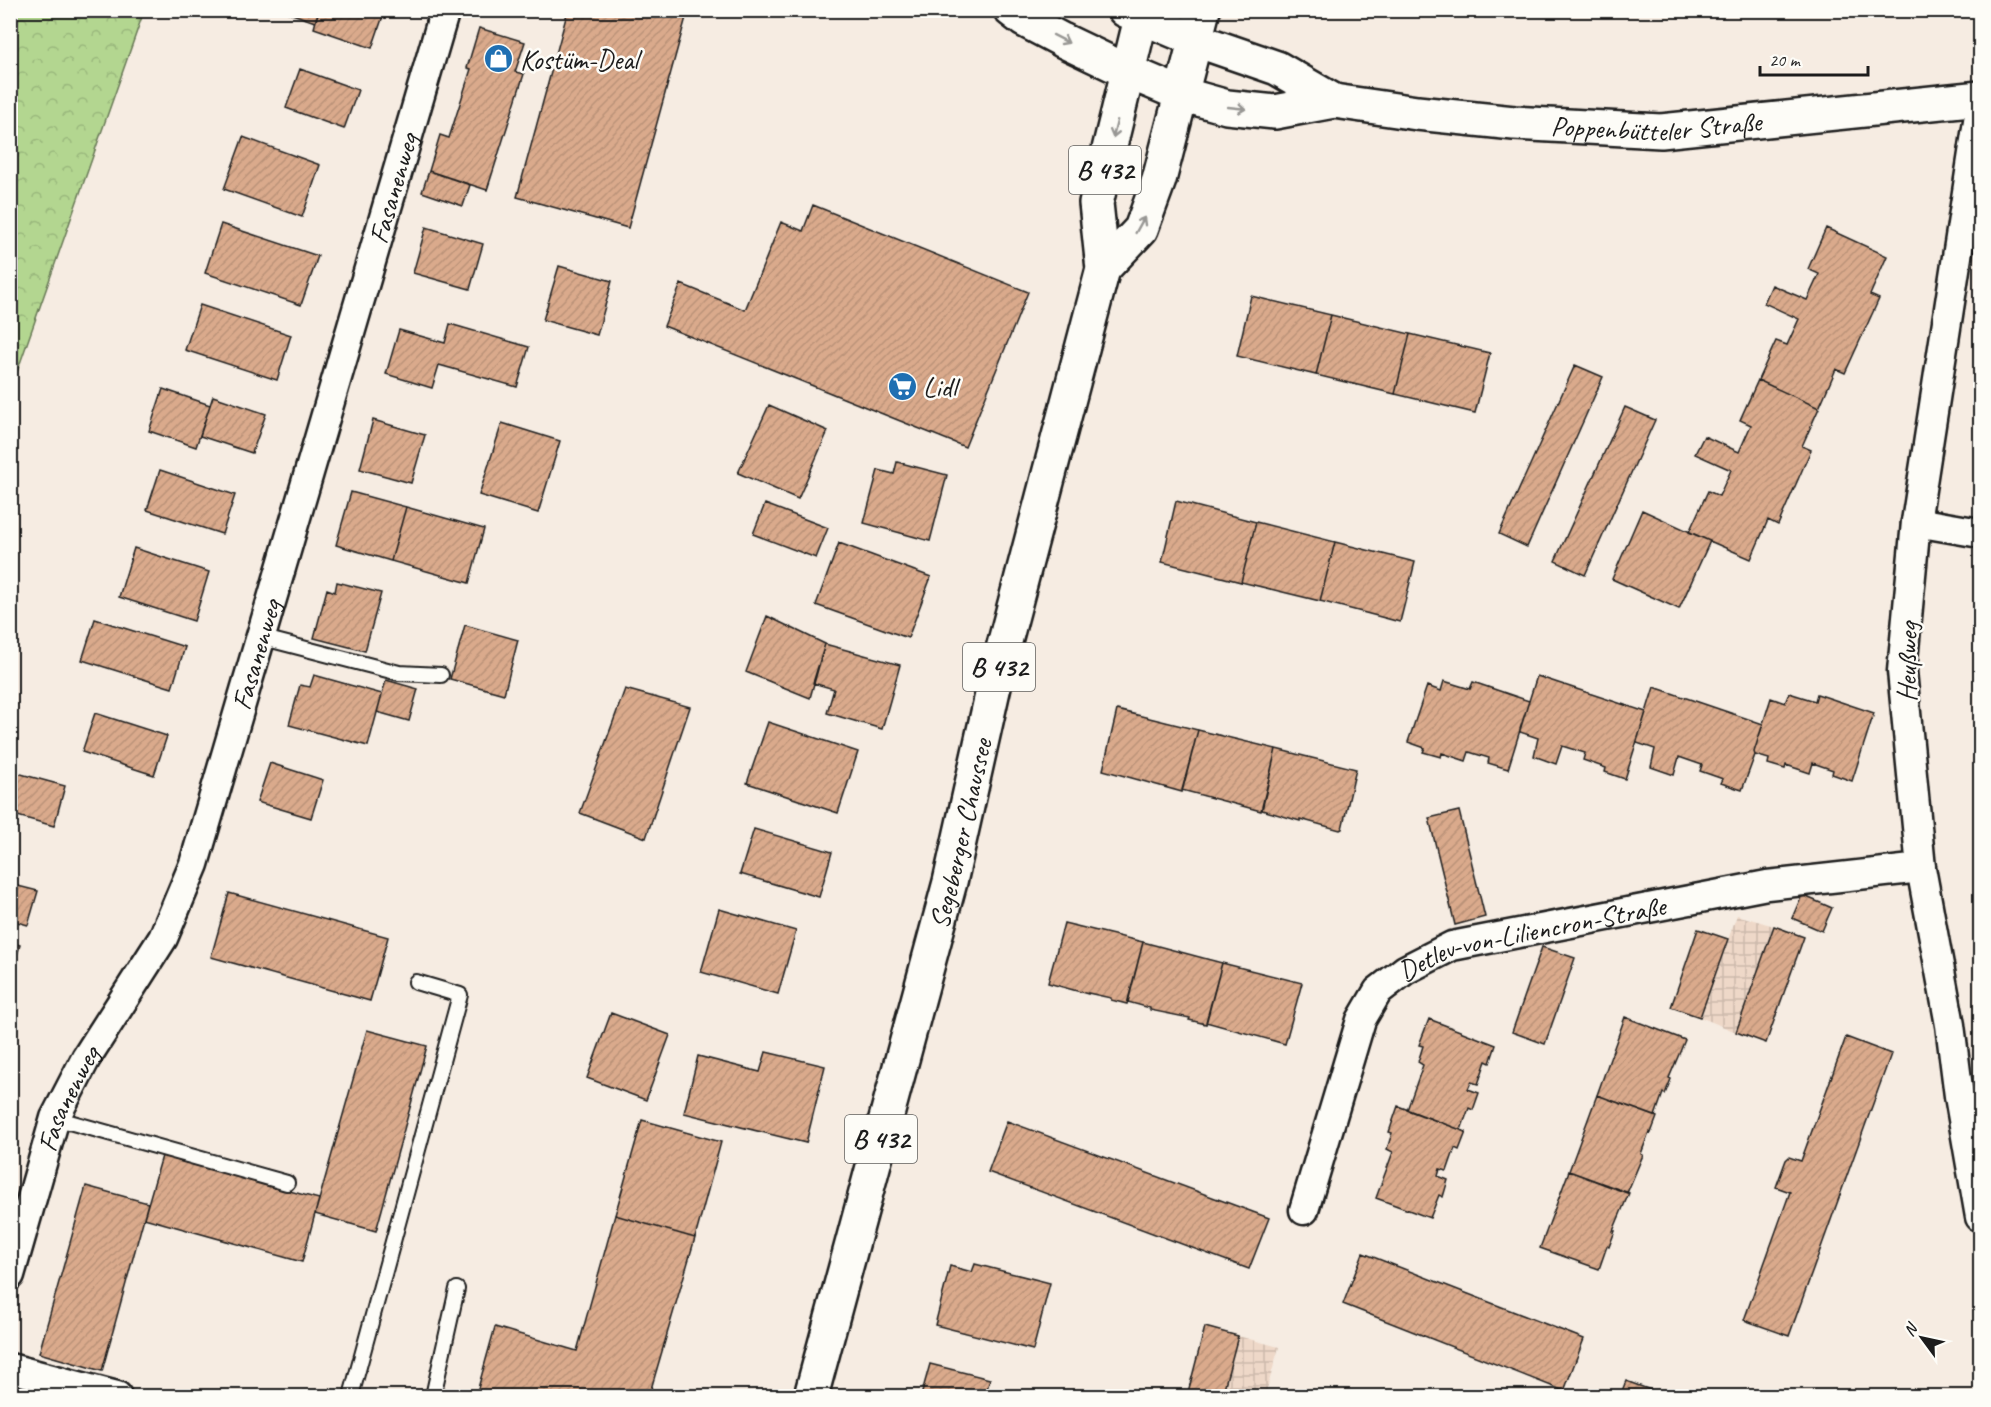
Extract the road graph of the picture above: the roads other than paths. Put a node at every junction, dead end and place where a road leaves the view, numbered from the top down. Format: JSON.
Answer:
{"nodes":[{"id":1,"x":445,"y":10,"type":"edge"},
{"id":2,"x":1011,"y":10,"type":"edge"},
{"id":3,"x":1137,"y":13,"type":"edge"},
{"id":4,"x":1199,"y":25,"type":"edge"},
{"id":5,"x":1129,"y":72,"type":"junction"},
{"id":6,"x":1181,"y":94,"type":"junction"},
{"id":7,"x":1980,"y":98,"type":"edge"},
{"id":8,"x":1334,"y":101,"type":"junction"},
{"id":9,"x":1980,"y":108,"type":"edge"},
{"id":10,"x":1103,"y":269,"type":"junction"},
{"id":11,"x":1916,"y":522,"type":"junction"},
{"id":12,"x":1980,"y":533,"type":"edge"},
{"id":13,"x":260,"y":637,"type":"junction"},
{"id":14,"x":441,"y":675,"type":"dead end"},
{"id":15,"x":1921,"y":868,"type":"junction"},
{"id":16,"x":416,"y":982,"type":"dead end"},
{"id":17,"x":55,"y":1118,"type":"junction"},
{"id":18,"x":287,"y":1183,"type":"dead end"},
{"id":19,"x":1304,"y":1210,"type":"dead end"},
{"id":20,"x":1980,"y":1217,"type":"edge"},
{"id":21,"x":10,"y":1275,"type":"edge"},
{"id":22,"x":458,"y":1289,"type":"dead end"},
{"id":23,"x":10,"y":1368,"type":"edge"},
{"id":24,"x":117,"y":1396,"type":"edge"},
{"id":25,"x":351,"y":1396,"type":"edge"},
{"id":26,"x":433,"y":1396,"type":"edge"},
{"id":27,"x":812,"y":1396,"type":"edge"}],
"edges":[{"from":1,"to":13,"type":"street","name":"Fasanenweg"},
{"from":2,"to":5,"type":"main road","name":"Poppenbütteler Straße","one_way":true},
{"from":3,"to":4,"type":"main road","name":"Poppenbütteler Straße"},
{"from":3,"to":5,"type":"main road","name":"Segeberger Chaussee","number":"B 432"},
{"from":4,"to":6,"type":"main road","name":"Segeberger Chaussee","number":"B 432"},
{"from":4,"to":8,"type":"main road","name":"Poppenbütteler Straße"},
{"from":5,"to":6,"type":"main road","name":"Poppenbütteler Straße"},
{"from":5,"to":10,"type":"main road","name":"Segeberger Chaussee","number":"B 432","one_way":true},
{"from":6,"to":8,"type":"main road","name":"Poppenbütteler Straße","one_way":true},
{"from":10,"to":6,"type":"main road","name":"Segeberger Chaussee","number":"B 432","one_way":true},
{"from":7,"to":8,"type":"main road","name":"Poppenbütteler Straße"},
{"from":9,"to":11,"type":"street","name":"Heußweg"},
{"from":10,"to":27,"type":"main road","name":"Segeberger Chaussee","number":"B 432"},
{"from":11,"to":12,"type":"street"},
{"from":11,"to":15,"type":"street","name":"Heußweg"},
{"from":13,"to":14,"type":"lane"},
{"from":13,"to":17,"type":"street","name":"Fasanenweg"},
{"from":15,"to":19,"type":"street","name":"Detlev-von-Liliencron-Straße"},
{"from":15,"to":20,"type":"street","name":"Heußweg"},
{"from":16,"to":25,"type":"lane"},
{"from":17,"to":18,"type":"lane"},
{"from":17,"to":21,"type":"street","name":"Fasanenweg"},
{"from":22,"to":26,"type":"lane"},
{"from":23,"to":24,"type":"street"}]}
